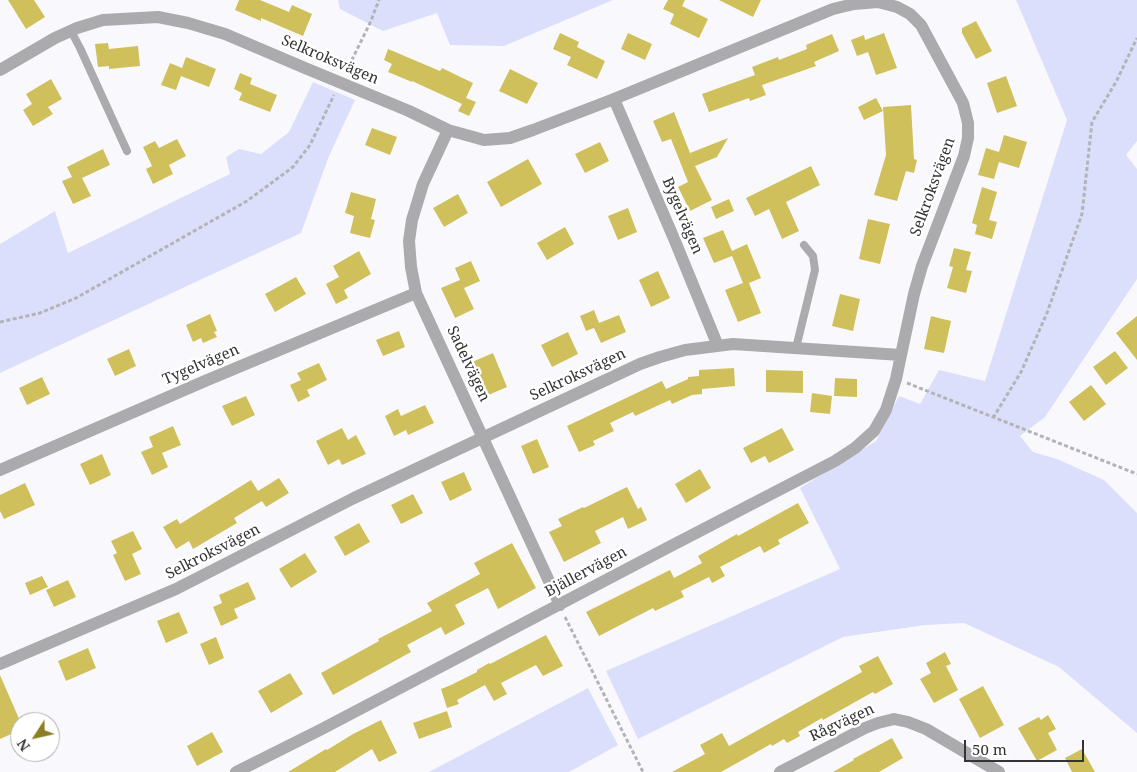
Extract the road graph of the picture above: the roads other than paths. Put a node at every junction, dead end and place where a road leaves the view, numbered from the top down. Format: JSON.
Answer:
{"nodes":[{"id":1,"x":71,"y":31,"type":"junction"},
{"id":2,"x":0,"y":70,"type":"edge"},
{"id":3,"x":614,"y":99,"type":"junction"},
{"id":4,"x":448,"y":130,"type":"junction"},
{"id":5,"x":127,"y":151,"type":"dead end"},
{"id":6,"x":804,"y":245,"type":"dead end"},
{"id":7,"x":416,"y":293,"type":"junction"},
{"id":8,"x":718,"y":346,"type":"junction"},
{"id":9,"x":796,"y":348,"type":"junction"},
{"id":10,"x":901,"y":355,"type":"junction"},
{"id":11,"x":484,"y":437,"type":"junction"},
{"id":12,"x":0,"y":470,"type":"edge"},
{"id":13,"x":560,"y":605,"type":"junction"},
{"id":14,"x":0,"y":664,"type":"edge"},
{"id":15,"x":236,"y":772,"type":"edge"},
{"id":16,"x":780,"y":772,"type":"edge"},
{"id":17,"x":999,"y":772,"type":"edge"}],
"edges":[{"from":1,"to":2,"type":"street","name":"Selkroksvägen"},
{"from":1,"to":4,"type":"street","name":"Selkroksvägen"},
{"from":1,"to":5,"type":"lane"},
{"from":3,"to":4,"type":"street","name":"Selkroksvägen"},
{"from":3,"to":8,"type":"street","name":"Bygelvägen"},
{"from":3,"to":10,"type":"street","name":"Selkroksvägen"},
{"from":4,"to":7,"type":"street","name":"Sadelvägen"},
{"from":6,"to":9,"type":"lane"},
{"from":7,"to":11,"type":"street","name":"Sadelvägen"},
{"from":7,"to":12,"type":"street","name":"Tygelvägen"},
{"from":8,"to":9,"type":"street","name":"Selkroksvägen"},
{"from":8,"to":11,"type":"street","name":"Selkroksvägen"},
{"from":9,"to":10,"type":"street","name":"Selkroksvägen"},
{"from":10,"to":13,"type":"street","name":"Bjällervägen"},
{"from":11,"to":13,"type":"street","name":"Sadelvägen"},
{"from":11,"to":14,"type":"street","name":"Selkroksvägen"},
{"from":13,"to":15,"type":"street","name":"Bjällervägen"},
{"from":16,"to":17,"type":"street","name":"Rågvägen"}]}
